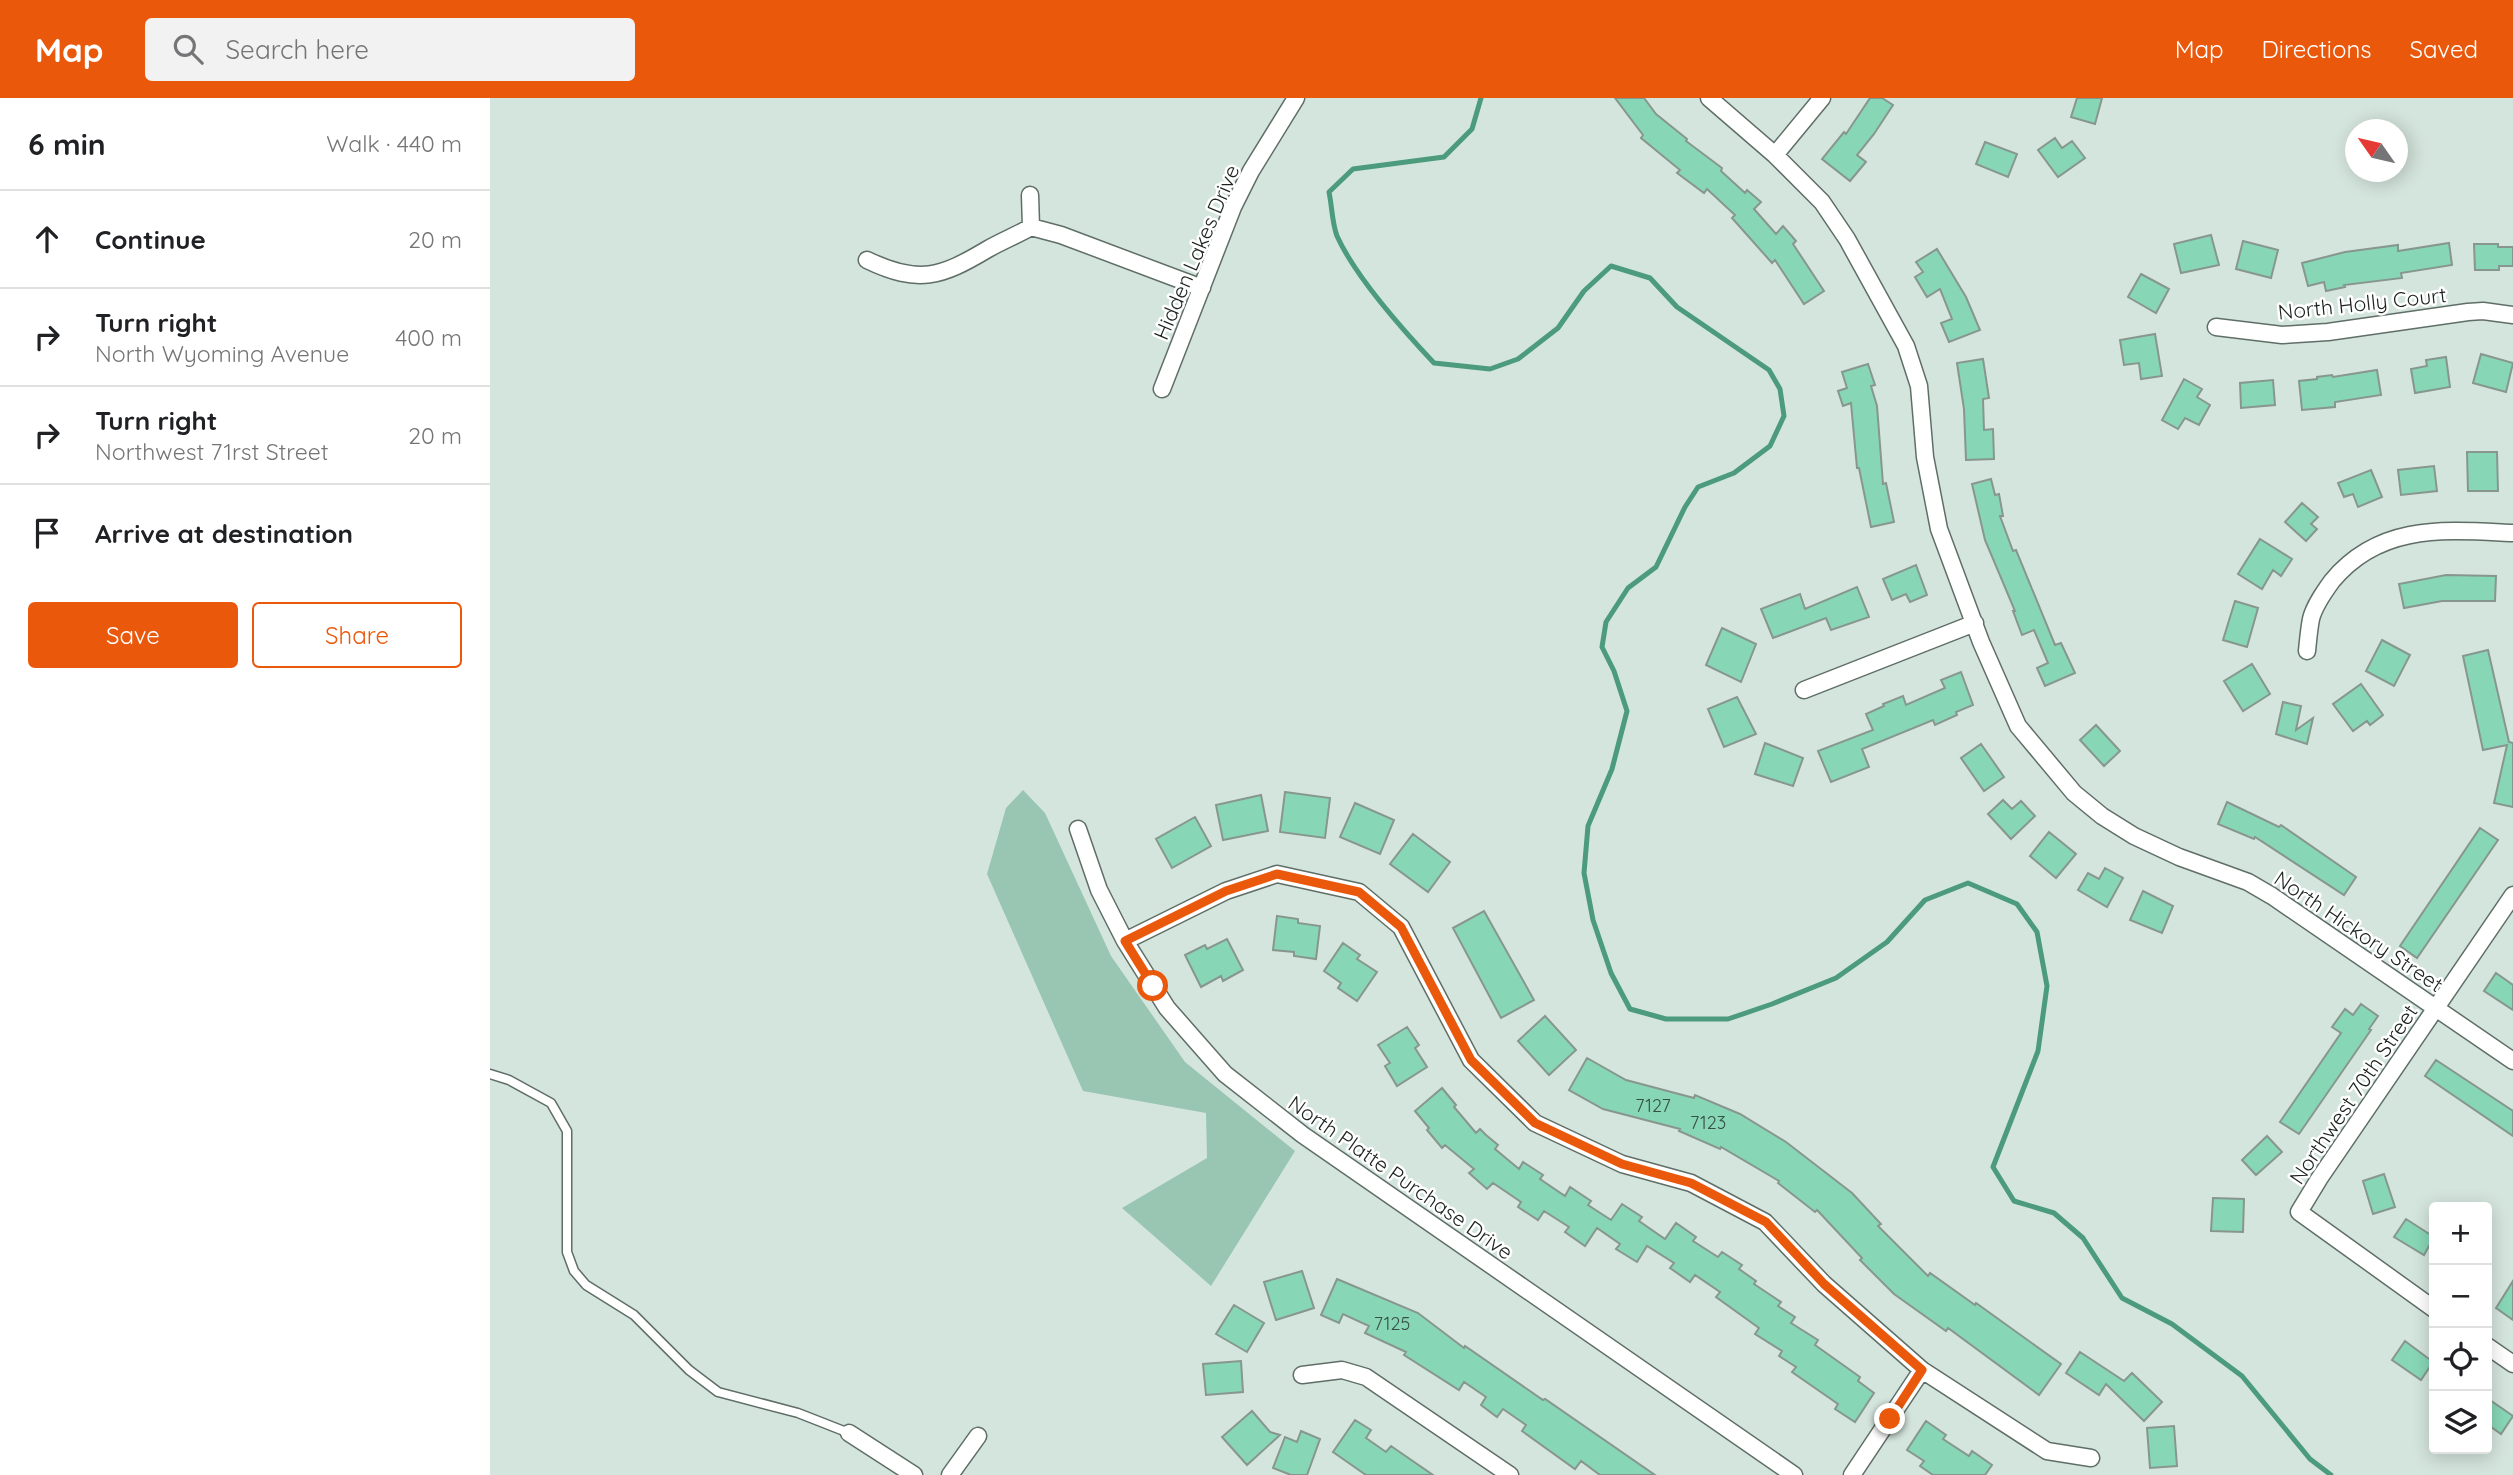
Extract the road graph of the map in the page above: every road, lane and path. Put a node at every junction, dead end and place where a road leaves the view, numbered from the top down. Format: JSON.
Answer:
{"nodes":[{"id":1,"x":1296,"y":98,"type":"edge"},
{"id":2,"x":1709,"y":98,"type":"edge"},
{"id":3,"x":1822,"y":98,"type":"edge"},
{"id":4,"x":1775,"y":155,"type":"junction"},
{"id":5,"x":1030,"y":195,"type":"dead end"},
{"id":6,"x":1031,"y":227,"type":"junction"},
{"id":7,"x":867,"y":260,"type":"dead end"},
{"id":8,"x":1202,"y":288,"type":"junction"},
{"id":9,"x":2513,"y":315,"type":"edge"},
{"id":10,"x":2216,"y":327,"type":"dead end"},
{"id":11,"x":1162,"y":389,"type":"dead end"},
{"id":12,"x":2513,"y":533,"type":"edge"},
{"id":13,"x":1975,"y":623,"type":"junction"},
{"id":14,"x":2307,"y":652,"type":"dead end"},
{"id":15,"x":1804,"y":690,"type":"dead end"},
{"id":16,"x":1077,"y":829,"type":"dead end"},
{"id":17,"x":2513,"y":895,"type":"edge"},
{"id":18,"x":1125,"y":941,"type":"junction"},
{"id":19,"x":2436,"y":1009,"type":"junction"},
{"id":20,"x":2513,"y":1060,"type":"edge"},
{"id":21,"x":490,"y":1074,"type":"edge"},
{"id":22,"x":2429,"y":1305,"type":"edge"},
{"id":23,"x":2492,"y":1349,"type":"edge"},
{"id":24,"x":2513,"y":1364,"type":"edge"},
{"id":25,"x":1922,"y":1370,"type":"junction"},
{"id":26,"x":1302,"y":1375,"type":"dead end"},
{"id":27,"x":849,"y":1433,"type":"joint"},
{"id":28,"x":978,"y":1436,"type":"dead end"},
{"id":29,"x":2091,"y":1458,"type":"dead end"},
{"id":30,"x":914,"y":1475,"type":"edge"},
{"id":31,"x":950,"y":1475,"type":"edge"},
{"id":32,"x":1510,"y":1475,"type":"edge"},
{"id":33,"x":1794,"y":1475,"type":"edge"},
{"id":34,"x":1852,"y":1475,"type":"edge"}],
"edges":[{"from":1,"to":8,"type":"street","name":"Hidden Lakes Drive"},
{"from":2,"to":4,"type":"street","name":"North Hickory Street"},
{"from":3,"to":4,"type":"street"},
{"from":4,"to":13,"type":"street","name":"North Hickory Street"},
{"from":5,"to":6,"type":"street"},
{"from":6,"to":7,"type":"street"},
{"from":6,"to":8,"type":"street"},
{"from":8,"to":11,"type":"street","name":"Hidden Lakes Drive"},
{"from":9,"to":10,"type":"street","name":"North Holly Court"},
{"from":12,"to":14,"type":"street"},
{"from":13,"to":15,"type":"street"},
{"from":13,"to":19,"type":"street","name":"North Hickory Street"},
{"from":16,"to":18,"type":"street","name":"North Platte Purchase Drive"},
{"from":17,"to":19,"type":"street","name":"Northwest 70th Street"},
{"from":18,"to":25,"type":"street"},
{"from":18,"to":33,"type":"street","name":"North Platte Purchase Drive"},
{"from":19,"to":20,"type":"street","name":"North Hickory Street"},
{"from":19,"to":22,"type":"street","name":"Northwest 70th Street"},
{"from":21,"to":27,"type":"lane"},
{"from":23,"to":24,"type":"street"},
{"from":25,"to":29,"type":"street"},
{"from":25,"to":34,"type":"street"},
{"from":26,"to":32,"type":"street"},
{"from":27,"to":30,"type":"street"},
{"from":28,"to":31,"type":"street"}]}
